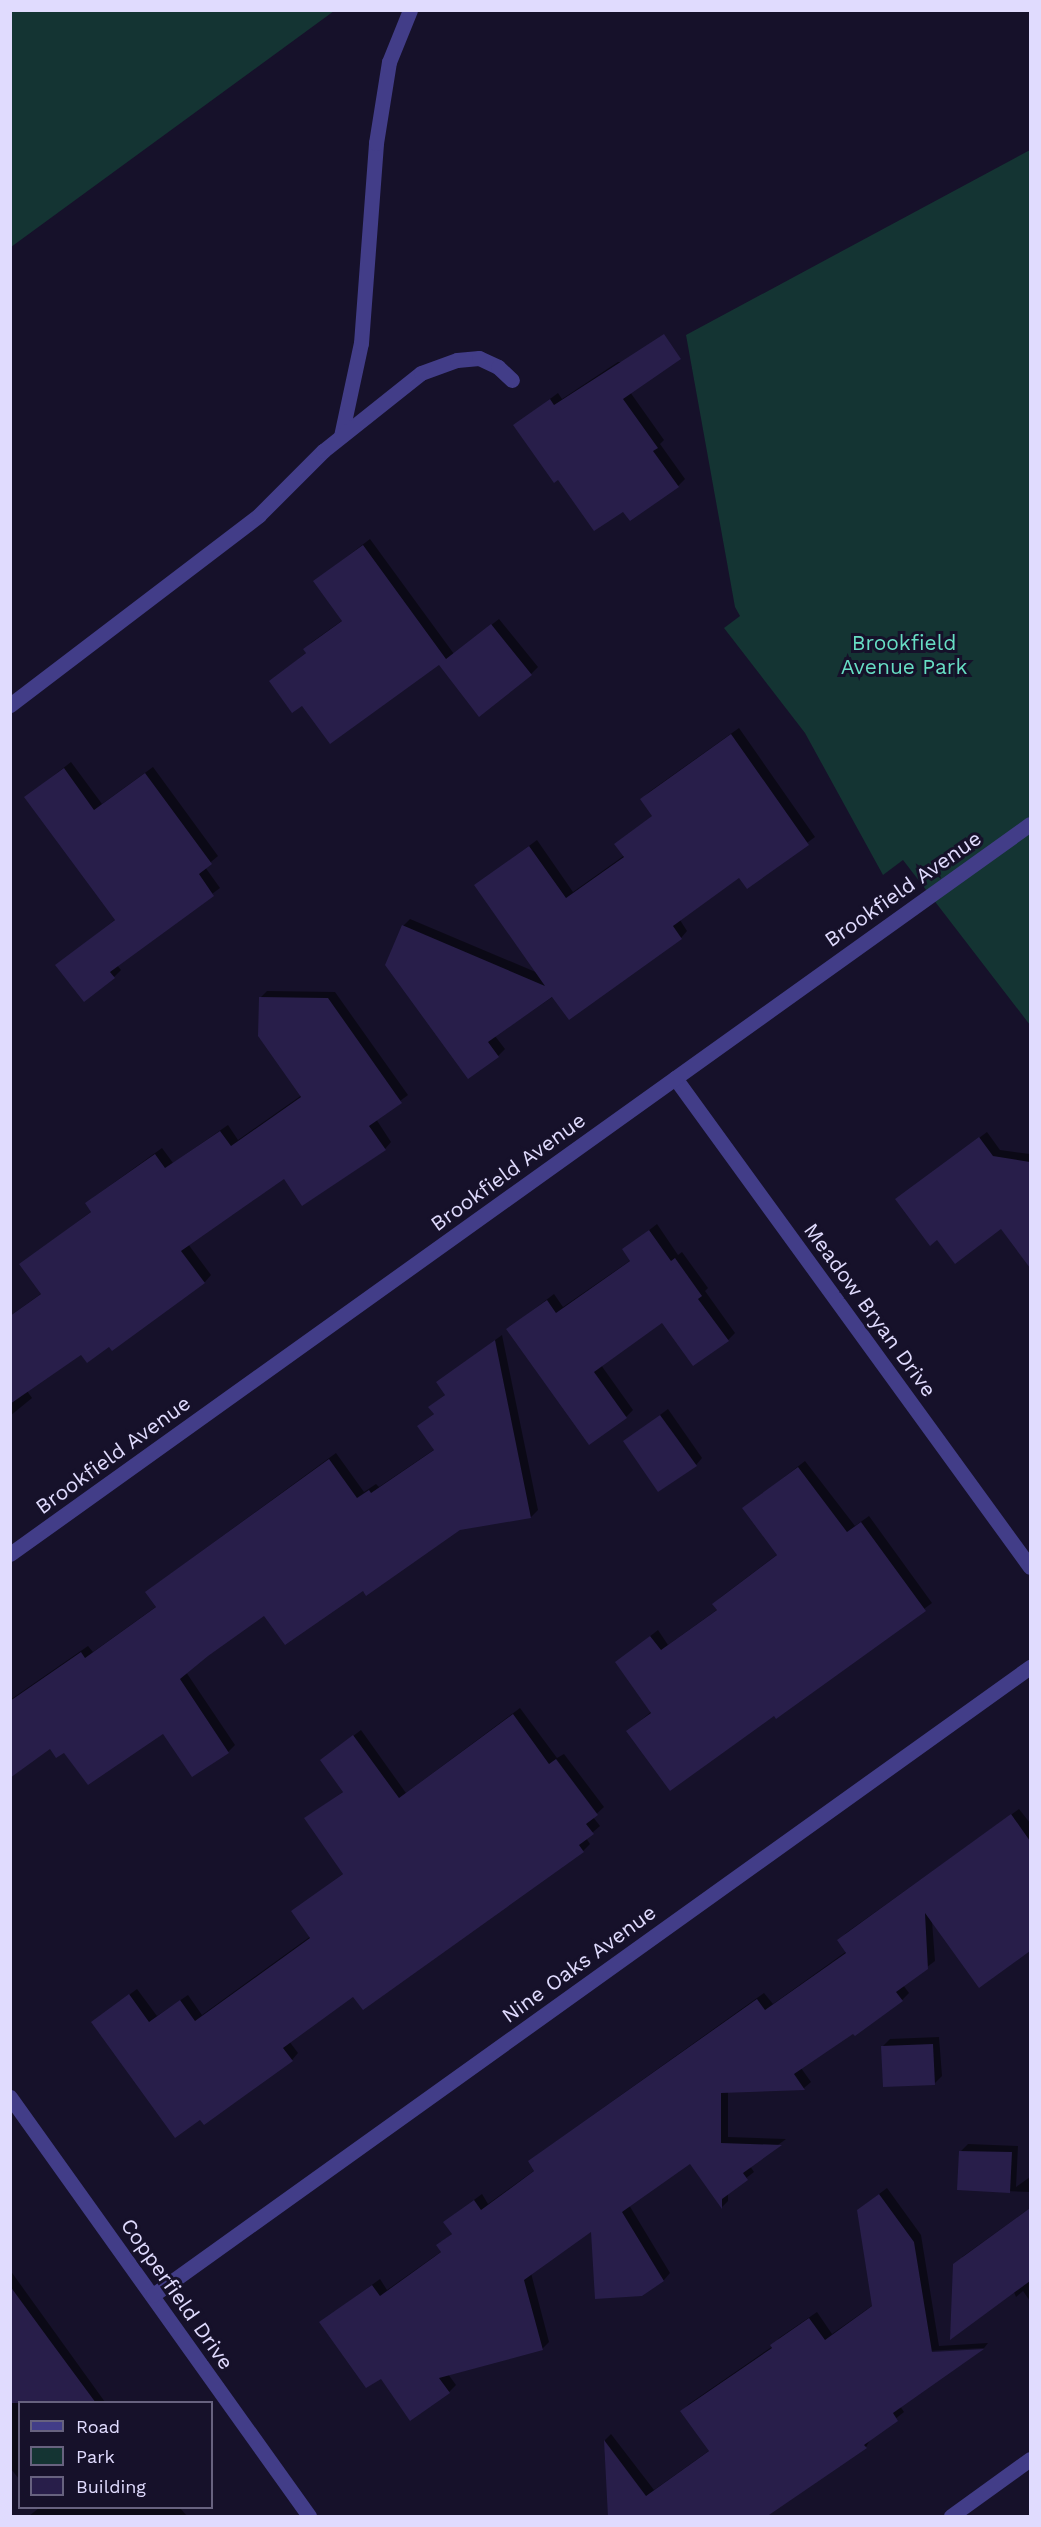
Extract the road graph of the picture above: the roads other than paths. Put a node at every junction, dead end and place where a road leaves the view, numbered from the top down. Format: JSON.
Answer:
{"nodes":[{"id":1,"x":410,"y":10,"type":"edge"},
{"id":2,"x":512,"y":380,"type":"dead end"},
{"id":3,"x":341,"y":436,"type":"junction"},
{"id":4,"x":10,"y":705,"type":"edge"},
{"id":5,"x":1030,"y":824,"type":"edge"},
{"id":6,"x":675,"y":1078,"type":"junction"},
{"id":7,"x":10,"y":1554,"type":"edge"},
{"id":8,"x":1030,"y":1567,"type":"edge"},
{"id":9,"x":1030,"y":1667,"type":"edge"},
{"id":10,"x":10,"y":2097,"type":"edge"},
{"id":11,"x":153,"y":2295,"type":"junction"},
{"id":12,"x":1030,"y":2459,"type":"edge"},
{"id":13,"x":309,"y":2517,"type":"edge"},
{"id":14,"x":951,"y":2517,"type":"edge"}],
"edges":[{"from":1,"to":3,"type":"street"},
{"from":2,"to":3,"type":"street"},
{"from":3,"to":4,"type":"street"},
{"from":5,"to":6,"type":"street","name":"Brookfield Avenue"},
{"from":6,"to":7,"type":"street","name":"Brookfield Avenue"},
{"from":6,"to":8,"type":"street","name":"Meadow Bryan Drive"},
{"from":9,"to":11,"type":"street","name":"Nine Oaks Avenue"},
{"from":10,"to":11,"type":"street","name":"Copperfield Drive"},
{"from":11,"to":13,"type":"street","name":"Copperfield Drive"},
{"from":12,"to":14,"type":"street"}]}
